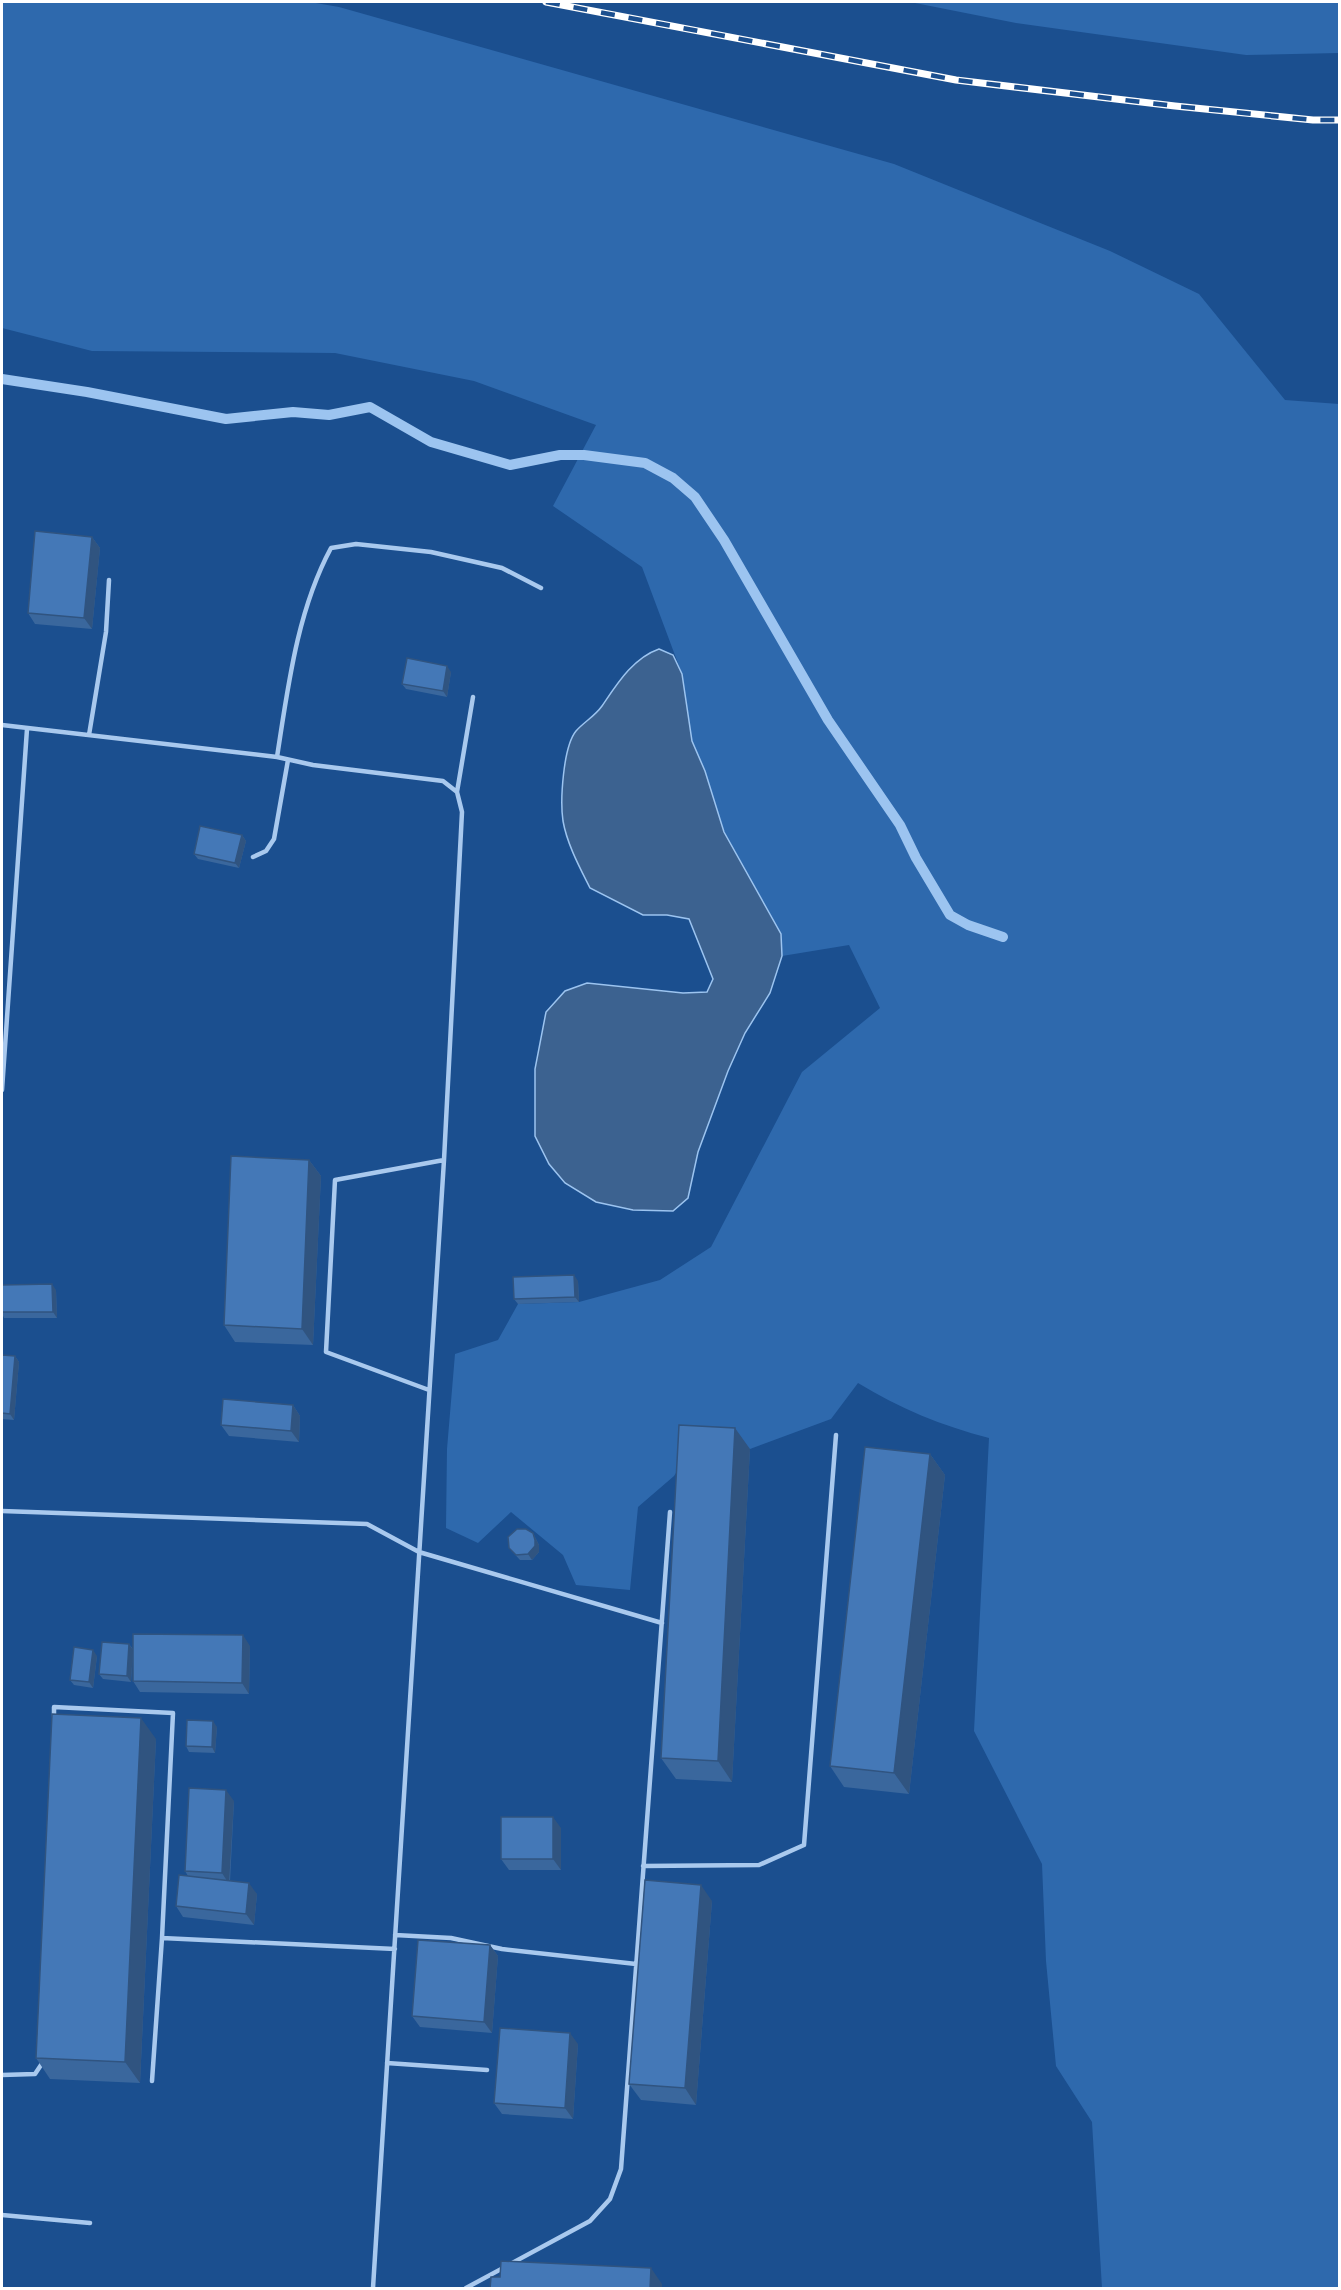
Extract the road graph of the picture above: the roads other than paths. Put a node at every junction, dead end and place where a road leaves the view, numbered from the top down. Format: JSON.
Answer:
{"nodes":[{"id":1,"x":109,"y":580,"type":"dead end"},
{"id":2,"x":541,"y":588,"type":"dead end"},
{"id":3,"x":473,"y":697,"type":"dead end"},
{"id":4,"x":2,"y":725,"type":"edge"},
{"id":5,"x":27,"y":729,"type":"junction"},
{"id":6,"x":89,"y":735,"type":"junction"},
{"id":7,"x":277,"y":757,"type":"junction"},
{"id":8,"x":288,"y":760,"type":"junction"},
{"id":9,"x":457,"y":792,"type":"junction"},
{"id":10,"x":253,"y":857,"type":"dead end"},
{"id":11,"x":2,"y":1090,"type":"edge"},
{"id":12,"x":444,"y":1160,"type":"junction"},
{"id":13,"x":429,"y":1390,"type":"junction"},
{"id":14,"x":836,"y":1435,"type":"dead end"},
{"id":15,"x":2,"y":1511,"type":"edge"},
{"id":16,"x":670,"y":1512,"type":"dead end"},
{"id":17,"x":419,"y":1552,"type":"junction"},
{"id":18,"x":662,"y":1623,"type":"junction"},
{"id":19,"x":54,"y":1719,"type":"edge"},
{"id":20,"x":643,"y":1866,"type":"junction"},
{"id":21,"x":395,"y":1935,"type":"junction"},
{"id":22,"x":162,"y":1938,"type":"junction"},
{"id":23,"x":394,"y":1949,"type":"junction"},
{"id":24,"x":636,"y":1964,"type":"junction"},
{"id":25,"x":44,"y":2050,"type":"edge"},
{"id":26,"x":387,"y":2063,"type":"junction"},
{"id":27,"x":487,"y":2070,"type":"dead end"},
{"id":28,"x":2,"y":2075,"type":"edge"},
{"id":29,"x":152,"y":2081,"type":"dead end"},
{"id":30,"x":2,"y":2215,"type":"edge"},
{"id":31,"x":90,"y":2223,"type":"dead end"},
{"id":32,"x":373,"y":2289,"type":"edge"},
{"id":33,"x":466,"y":2289,"type":"edge"}],
"edges":[{"from":1,"to":6,"type":"lane"},
{"from":2,"to":7,"type":"lane"},
{"from":3,"to":9,"type":"lane"},
{"from":4,"to":5,"type":"lane"},
{"from":5,"to":6,"type":"lane"},
{"from":5,"to":11,"type":"lane"},
{"from":6,"to":7,"type":"lane"},
{"from":7,"to":8,"type":"lane"},
{"from":8,"to":9,"type":"lane"},
{"from":8,"to":10,"type":"lane"},
{"from":9,"to":12,"type":"lane"},
{"from":12,"to":13,"type":"lane"},
{"from":12,"to":13,"type":"lane"},
{"from":13,"to":17,"type":"lane"},
{"from":14,"to":20,"type":"lane"},
{"from":15,"to":17,"type":"lane"},
{"from":16,"to":18,"type":"lane"},
{"from":17,"to":18,"type":"lane"},
{"from":17,"to":21,"type":"lane"},
{"from":18,"to":20,"type":"lane"},
{"from":19,"to":22,"type":"lane"},
{"from":20,"to":24,"type":"lane"},
{"from":21,"to":23,"type":"lane"},
{"from":21,"to":24,"type":"lane"},
{"from":22,"to":23,"type":"lane"},
{"from":22,"to":29,"type":"lane"},
{"from":23,"to":26,"type":"lane"},
{"from":24,"to":33,"type":"lane"},
{"from":25,"to":28,"type":"lane"},
{"from":26,"to":27,"type":"lane"},
{"from":26,"to":32,"type":"lane"},
{"from":30,"to":31,"type":"lane"}]}
